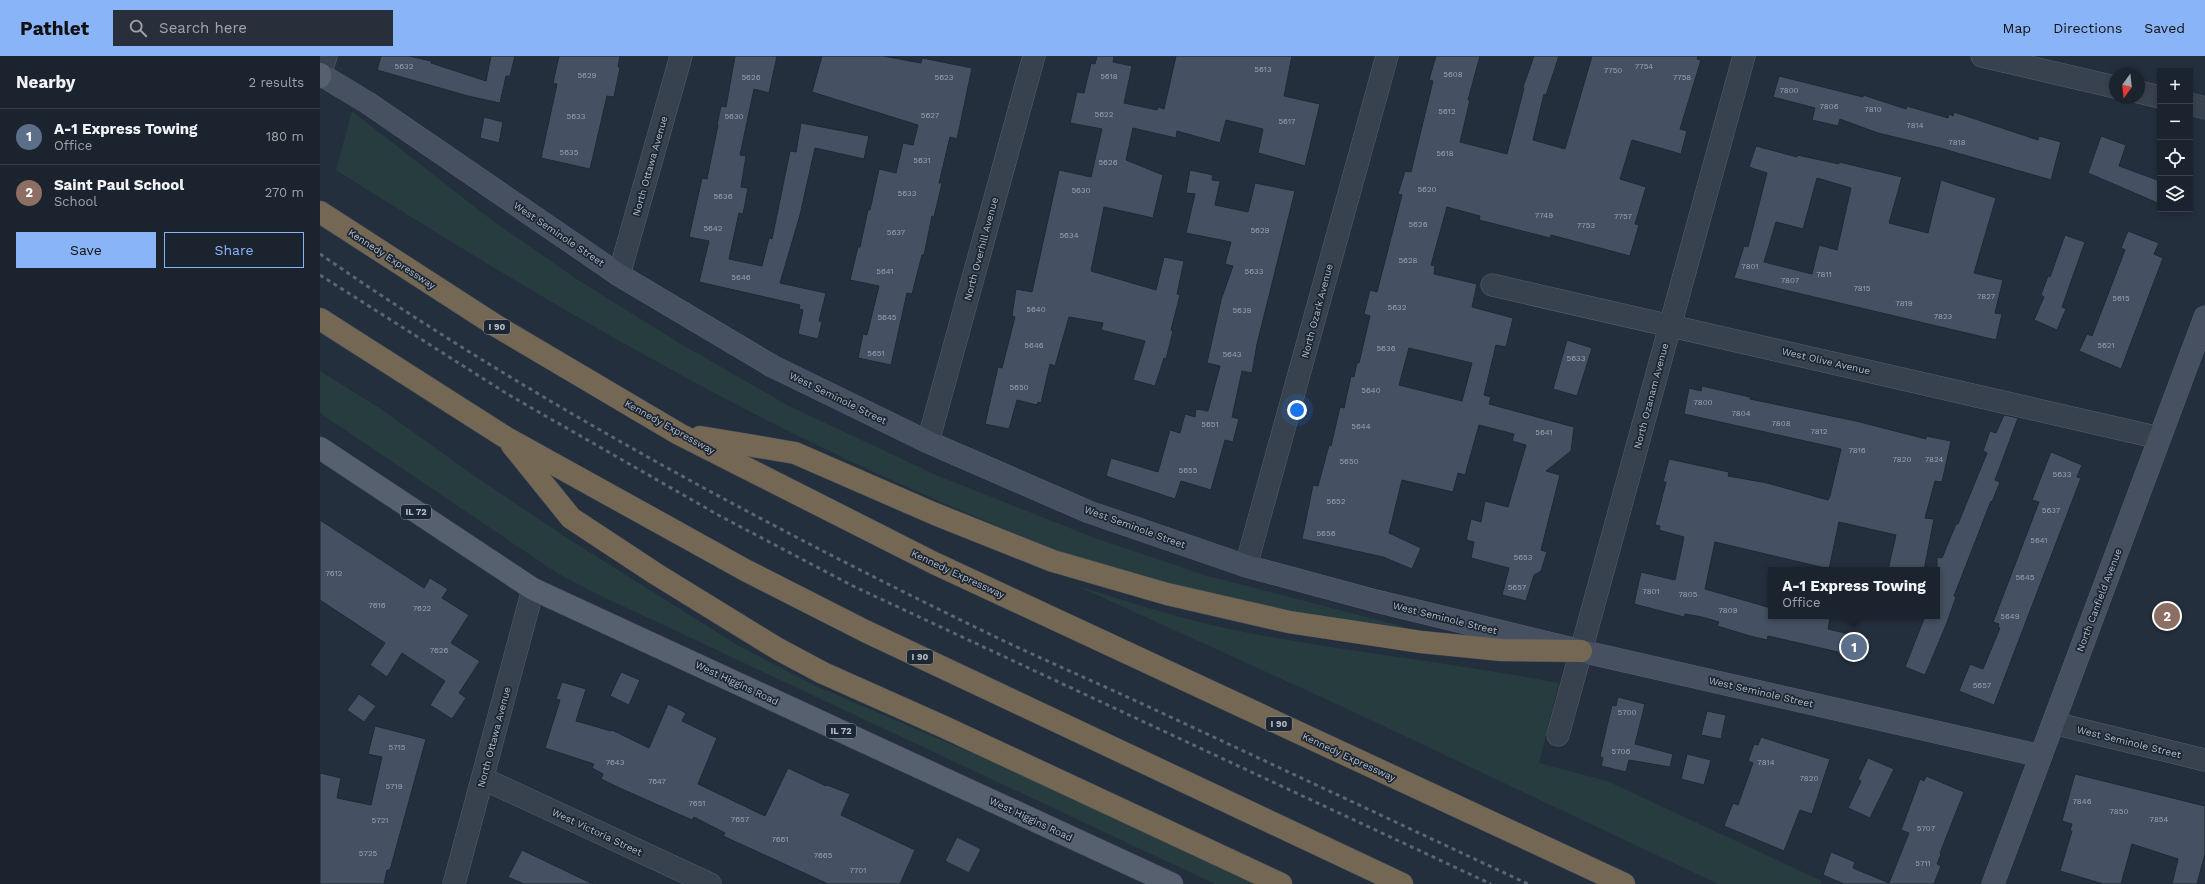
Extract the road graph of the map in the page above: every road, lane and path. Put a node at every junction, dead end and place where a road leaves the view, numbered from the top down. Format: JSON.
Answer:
{"nodes":[{"id":1,"x":326,"y":56,"type":"edge"},
{"id":2,"x":681,"y":56,"type":"edge"},
{"id":3,"x":1034,"y":56,"type":"edge"},
{"id":4,"x":1387,"y":56,"type":"edge"},
{"id":5,"x":1744,"y":56,"type":"edge"},
{"id":6,"x":1982,"y":56,"type":"edge"},
{"id":7,"x":320,"y":75,"type":"edge"},
{"id":8,"x":2109,"y":85,"type":"edge"},
{"id":9,"x":2145,"y":93,"type":"edge"},
{"id":10,"x":2157,"y":96,"type":"edge"},
{"id":11,"x":2193,"y":105,"type":"edge"},
{"id":12,"x":2205,"y":108,"type":"edge"},
{"id":13,"x":320,"y":212,"type":"edge"},
{"id":14,"x":619,"y":276,"type":"junction"},
{"id":15,"x":1492,"y":285,"type":"dead end"},
{"id":16,"x":2205,"y":317,"type":"edge"},
{"id":17,"x":320,"y":319,"type":"edge"},
{"id":18,"x":1670,"y":326,"type":"junction"},
{"id":19,"x":679,"y":434,"type":"junction"},
{"id":20,"x":505,"y":437,"type":"junction"},
{"id":21,"x":2160,"y":438,"type":"junction"},
{"id":22,"x":928,"y":442,"type":"junction"},
{"id":23,"x":320,"y":448,"type":"edge"},
{"id":24,"x":1246,"y":566,"type":"junction"},
{"id":25,"x":533,"y":589,"type":"junction"},
{"id":26,"x":1581,"y":651,"type":"junction"},
{"id":27,"x":2053,"y":723,"type":"junction"},
{"id":28,"x":1558,"y":736,"type":"dead end"},
{"id":29,"x":2041,"y":756,"type":"junction"},
{"id":30,"x":2205,"y":760,"type":"edge"},
{"id":31,"x":484,"y":779,"type":"junction"},
{"id":32,"x":454,"y":884,"type":"edge"},
{"id":33,"x":710,"y":884,"type":"edge"},
{"id":34,"x":1172,"y":884,"type":"edge"},
{"id":35,"x":1281,"y":884,"type":"edge"},
{"id":36,"x":1402,"y":884,"type":"edge"},
{"id":37,"x":1624,"y":884,"type":"edge"},
{"id":38,"x":1993,"y":884,"type":"edge"}],
"edges":[{"from":1,"to":7,"type":"street"},
{"from":2,"to":14,"type":"street","name":"North Ottawa Avenue"},
{"from":3,"to":22,"type":"street","name":"North Overhill Avenue"},
{"from":4,"to":24,"type":"street","name":"North Ozark Avenue"},
{"from":5,"to":18,"type":"street","name":"North Ozanam Avenue"},
{"from":6,"to":8,"type":"street"},
{"from":7,"to":14,"type":"street","name":"West Seminole Street"},
{"from":9,"to":10,"type":"street"},
{"from":11,"to":12,"type":"street"},
{"from":13,"to":19,"type":"highway","name":"Kennedy Expressway","number":"I 90"},
{"from":14,"to":22,"type":"street","name":"West Seminole Street"},
{"from":15,"to":18,"type":"street","name":"West Olive Avenue"},
{"from":16,"to":21,"type":"street","name":"North Canfield Avenue"},
{"from":17,"to":20,"type":"highway","number":"I 90"},
{"from":18,"to":21,"type":"street","name":"West Olive Avenue"},
{"from":18,"to":26,"type":"street","name":"North Ozanam Avenue"},
{"from":19,"to":26,"type":"highway"},
{"from":19,"to":37,"type":"highway","name":"Kennedy Expressway","number":"I 90"},
{"from":20,"to":35,"type":"highway"},
{"from":20,"to":36,"type":"highway","number":"I 90"},
{"from":21,"to":27,"type":"street","name":"North Canfield Avenue"},
{"from":22,"to":24,"type":"street","name":"West Seminole Street"},
{"from":23,"to":25,"type":"main road","name":"West Higgins Road","number":"IL 72"},
{"from":24,"to":26,"type":"street","name":"West Seminole Street"},
{"from":25,"to":31,"type":"street","name":"North Ottawa Avenue"},
{"from":25,"to":34,"type":"main road","name":"West Higgins Road","number":"IL 72"},
{"from":26,"to":28,"type":"street","name":"North Ozanam Avenue"},
{"from":26,"to":29,"type":"street","name":"West Seminole Street"},
{"from":27,"to":29,"type":"street","name":"North Canfield Avenue"},
{"from":27,"to":30,"type":"street","name":"West Seminole Street"},
{"from":29,"to":38,"type":"street","name":"North Canfield Avenue"},
{"from":31,"to":32,"type":"street","name":"North Ottawa Avenue"},
{"from":31,"to":33,"type":"street","name":"West Victoria Street"}]}
